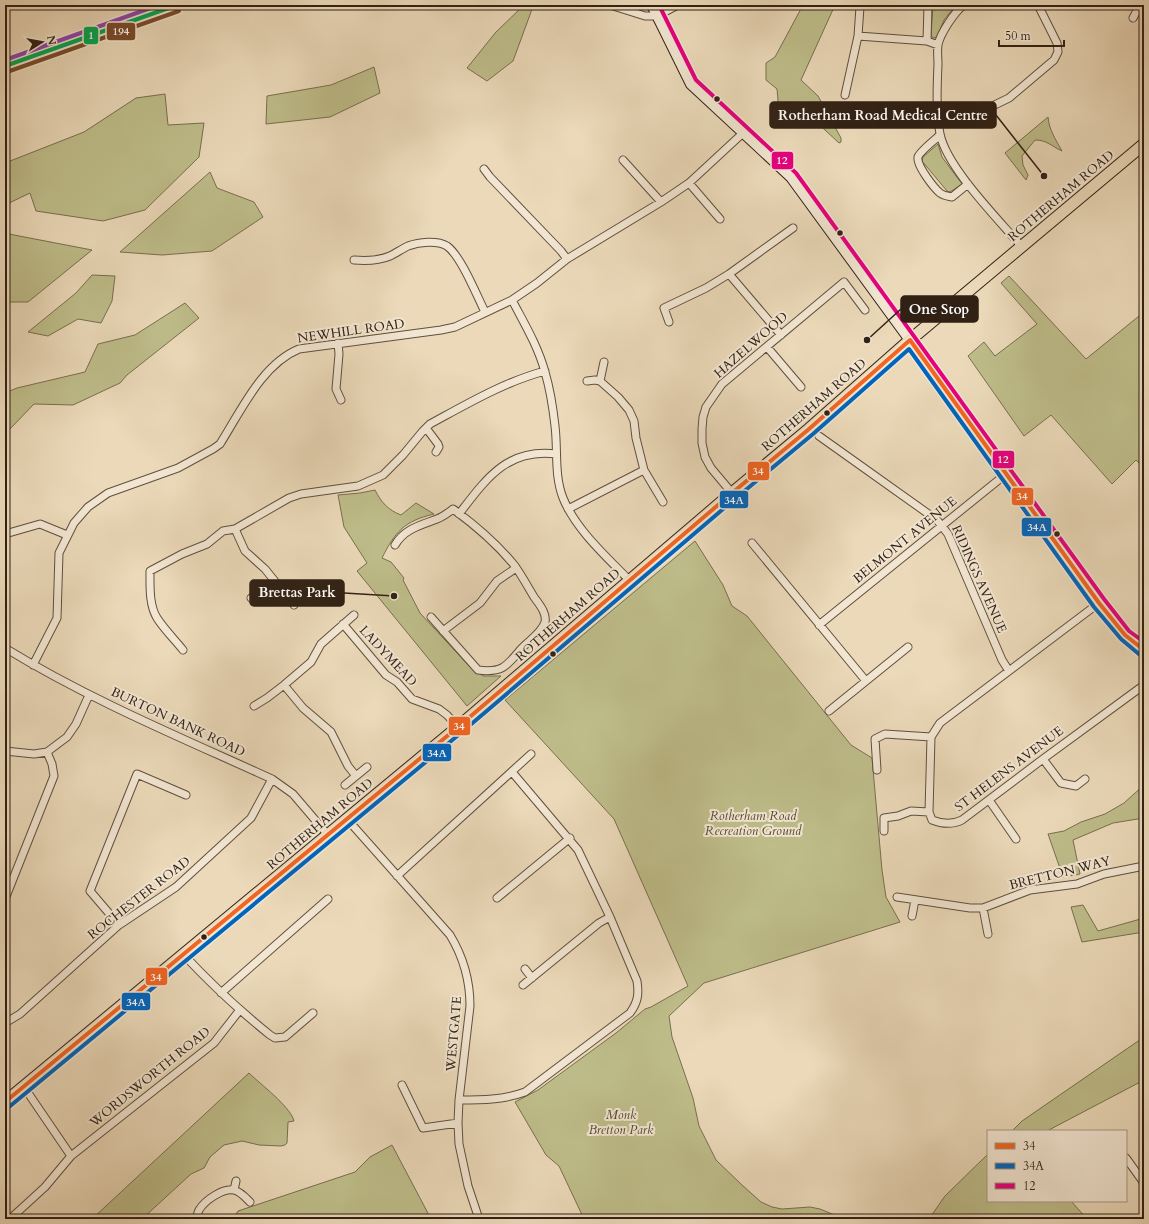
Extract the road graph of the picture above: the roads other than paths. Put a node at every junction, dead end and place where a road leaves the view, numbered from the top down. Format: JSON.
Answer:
{"nodes":[{"id":1,"x":177,"y":5,"type":"edge"},
{"id":2,"x":610,"y":5,"type":"edge"},
{"id":3,"x":652,"y":5,"type":"edge"},
{"id":4,"x":678,"y":5,"type":"edge"},
{"id":5,"x":928,"y":5,"type":"edge"},
{"id":6,"x":964,"y":5,"type":"edge"},
{"id":7,"x":1038,"y":5,"type":"edge"},
{"id":8,"x":1140,"y":5,"type":"edge"},
{"id":9,"x":860,"y":7,"type":"dead end"},
{"id":10,"x":657,"y":16,"type":"junction"},
{"id":11,"x":1133,"y":18,"type":"dead end"},
{"id":12,"x":858,"y":36,"type":"junction"},
{"id":13,"x":927,"y":41,"type":"junction"},
{"id":14,"x":938,"y":45,"type":"junction"},
{"id":15,"x":5,"y":66,"type":"edge"},
{"id":16,"x":845,"y":95,"type":"dead end"},
{"id":17,"x":939,"y":119,"type":"junction"},
{"id":18,"x":744,"y":134,"type":"junction"},
{"id":19,"x":940,"y":135,"type":"junction"},
{"id":20,"x":1144,"y":144,"type":"edge"},
{"id":21,"x":623,"y":160,"type":"dead end"},
{"id":22,"x":484,"y":169,"type":"dead end"},
{"id":23,"x":689,"y":183,"type":"junction"},
{"id":24,"x":968,"y":184,"type":"junction"},
{"id":25,"x":661,"y":202,"type":"junction"},
{"id":26,"x":720,"y":219,"type":"dead end"},
{"id":27,"x":793,"y":228,"type":"dead end"},
{"id":28,"x":1022,"y":247,"type":"junction"},
{"id":29,"x":567,"y":259,"type":"junction"},
{"id":30,"x":354,"y":260,"type":"dead end"},
{"id":31,"x":729,"y":274,"type":"junction"},
{"id":32,"x":512,"y":300,"type":"junction"},
{"id":33,"x":865,"y":310,"type":"dead end"},
{"id":34,"x":484,"y":312,"type":"junction"},
{"id":35,"x":669,"y":322,"type":"dead end"},
{"id":36,"x":781,"y":335,"type":"junction"},
{"id":37,"x":910,"y":340,"type":"junction"},
{"id":38,"x":338,"y":343,"type":"junction"},
{"id":39,"x":767,"y":347,"type":"junction"},
{"id":40,"x":604,"y":362,"type":"dead end"},
{"id":41,"x":545,"y":371,"type":"junction"},
{"id":42,"x":587,"y":381,"type":"dead end"},
{"id":43,"x":600,"y":381,"type":"junction"},
{"id":44,"x":801,"y":387,"type":"dead end"},
{"id":45,"x":341,"y":400,"type":"dead end"},
{"id":46,"x":426,"y":428,"type":"junction"},
{"id":47,"x":819,"y":436,"type":"dead end"},
{"id":48,"x":436,"y":452,"type":"dead end"},
{"id":49,"x":556,"y":454,"type":"junction"},
{"id":50,"x":644,"y":470,"type":"junction"},
{"id":51,"x":1006,"y":474,"type":"junction"},
{"id":52,"x":732,"y":493,"type":"junction"},
{"id":53,"x":663,"y":502,"type":"dead end"},
{"id":54,"x":568,"y":509,"type":"junction"},
{"id":55,"x":459,"y":514,"type":"junction"},
{"id":56,"x":942,"y":525,"type":"junction"},
{"id":57,"x":235,"y":529,"type":"junction"},
{"id":58,"x":5,"y":534,"type":"edge"},
{"id":59,"x":67,"y":535,"type":"junction"},
{"id":60,"x":752,"y":543,"type":"dead end"},
{"id":61,"x":395,"y":545,"type":"dead end"},
{"id":62,"x":516,"y":568,"type":"junction"},
{"id":63,"x":274,"y":580,"type":"junction"},
{"id":64,"x":630,"y":581,"type":"junction"},
{"id":65,"x":251,"y":598,"type":"dead end"},
{"id":66,"x":1099,"y":603,"type":"junction"},
{"id":67,"x":294,"y":605,"type":"dead end"},
{"id":68,"x":354,"y":615,"type":"dead end"},
{"id":69,"x":431,"y":617,"type":"dead end"},
{"id":70,"x":343,"y":624,"type":"junction"},
{"id":71,"x":819,"y":625,"type":"junction"},
{"id":72,"x":443,"y":631,"type":"junction"},
{"id":73,"x":5,"y":648,"type":"edge"},
{"id":74,"x":908,"y":648,"type":"dead end"},
{"id":75,"x":183,"y":650,"type":"dead end"},
{"id":76,"x":1144,"y":650,"type":"edge"},
{"id":77,"x":33,"y":665,"type":"junction"},
{"id":78,"x":1009,"y":671,"type":"junction"},
{"id":79,"x":866,"y":682,"type":"junction"},
{"id":80,"x":1144,"y":685,"type":"edge"},
{"id":81,"x":284,"y":686,"type":"junction"},
{"id":82,"x":89,"y":694,"type":"junction"},
{"id":83,"x":254,"y":706,"type":"dead end"},
{"id":84,"x":829,"y":711,"type":"dead end"},
{"id":85,"x":458,"y":727,"type":"junction"},
{"id":86,"x":931,"y":737,"type":"junction"},
{"id":87,"x":5,"y":751,"type":"edge"},
{"id":88,"x":47,"y":752,"type":"junction"},
{"id":89,"x":531,"y":754,"type":"dead end"},
{"id":90,"x":1043,"y":758,"type":"junction"},
{"id":91,"x":367,"y":767,"type":"dead end"},
{"id":92,"x":878,"y":770,"type":"dead end"},
{"id":93,"x":512,"y":772,"type":"junction"},
{"id":94,"x":356,"y":776,"type":"junction"},
{"id":95,"x":272,"y":779,"type":"junction"},
{"id":96,"x":1085,"y":779,"type":"dead end"},
{"id":97,"x":345,"y":785,"type":"dead end"},
{"id":98,"x":186,"y":795,"type":"dead end"},
{"id":99,"x":989,"y":800,"type":"junction"},
{"id":100,"x":929,"y":812,"type":"junction"},
{"id":101,"x":347,"y":819,"type":"junction"},
{"id":102,"x":884,"y":831,"type":"dead end"},
{"id":103,"x":328,"y":835,"type":"junction"},
{"id":104,"x":570,"y":838,"type":"junction"},
{"id":105,"x":1016,"y":839,"type":"dead end"},
{"id":106,"x":1144,"y":866,"type":"edge"},
{"id":107,"x":397,"y":876,"type":"junction"},
{"id":108,"x":897,"y":897,"type":"dead end"},
{"id":109,"x":5,"y":898,"type":"edge"},
{"id":110,"x":497,"y":898,"type":"dead end"},
{"id":111,"x":328,"y":899,"type":"dead end"},
{"id":112,"x":915,"y":900,"type":"junction"},
{"id":113,"x":983,"y":908,"type":"junction"},
{"id":114,"x":912,"y":916,"type":"dead end"},
{"id":115,"x":610,"y":917,"type":"junction"},
{"id":116,"x":119,"y":925,"type":"junction"},
{"id":117,"x":988,"y":934,"type":"dead end"},
{"id":118,"x":184,"y":955,"type":"junction"},
{"id":119,"x":525,"y":969,"type":"dead end"},
{"id":120,"x":532,"y":978,"type":"junction"},
{"id":121,"x":523,"y":985,"type":"dead end"},
{"id":122,"x":221,"y":993,"type":"junction"},
{"id":123,"x":239,"y":1011,"type":"junction"},
{"id":124,"x":313,"y":1013,"type":"dead end"},
{"id":125,"x":5,"y":1023,"type":"edge"},
{"id":126,"x":402,"y":1085,"type":"dead end"},
{"id":127,"x":24,"y":1087,"type":"junction"},
{"id":128,"x":459,"y":1100,"type":"junction"},
{"id":129,"x":5,"y":1102,"type":"edge"},
{"id":130,"x":458,"y":1123,"type":"junction"},
{"id":131,"x":71,"y":1156,"type":"junction"},
{"id":132,"x":1127,"y":1159,"type":"edge"},
{"id":133,"x":236,"y":1181,"type":"dead end"},
{"id":134,"x":1144,"y":1183,"type":"edge"},
{"id":135,"x":234,"y":1190,"type":"junction"},
{"id":136,"x":250,"y":1202,"type":"dead end"},
{"id":137,"x":10,"y":1219,"type":"edge"},
{"id":138,"x":196,"y":1219,"type":"edge"},
{"id":139,"x":480,"y":1219,"type":"edge"}],
"edges":[{"from":1,"to":15,"type":"main road"},
{"from":2,"to":10,"type":"street"},
{"from":3,"to":10,"type":"main road"},
{"from":4,"to":10,"type":"street"},
{"from":5,"to":13,"type":"street"},
{"from":6,"to":14,"type":"street"},
{"from":7,"to":17,"type":"street"},
{"from":8,"to":11,"type":"street"},
{"from":9,"to":12,"type":"street"},
{"from":10,"to":18,"type":"main road"},
{"from":12,"to":13,"type":"street"},
{"from":12,"to":16,"type":"street"},
{"from":13,"to":14,"type":"street"},
{"from":14,"to":17,"type":"street"},
{"from":17,"to":19,"type":"street"},
{"from":18,"to":23,"type":"street","name":"NEWHILL ROAD"},
{"from":18,"to":37,"type":"main road"},
{"from":19,"to":24,"type":"street"},
{"from":19,"to":24,"type":"street"},
{"from":20,"to":28,"type":"main road","name":"ROTHERHAM ROAD"},
{"from":21,"to":25,"type":"street"},
{"from":22,"to":29,"type":"street"},
{"from":23,"to":25,"type":"street","name":"NEWHILL ROAD"},
{"from":23,"to":26,"type":"street"},
{"from":24,"to":28,"type":"street"},
{"from":25,"to":29,"type":"street","name":"NEWHILL ROAD"},
{"from":27,"to":31,"type":"street"},
{"from":28,"to":37,"type":"main road","name":"ROTHERHAM ROAD"},
{"from":29,"to":32,"type":"street","name":"NEWHILL ROAD"},
{"from":30,"to":34,"type":"street"},
{"from":31,"to":35,"type":"street"},
{"from":31,"to":36,"type":"street"},
{"from":32,"to":34,"type":"street","name":"NEWHILL ROAD"},
{"from":32,"to":41,"type":"street"},
{"from":33,"to":36,"type":"street","name":"HAZELWOOD"},
{"from":34,"to":38,"type":"street","name":"NEWHILL ROAD"},
{"from":36,"to":39,"type":"street","name":"HAZELWOOD"},
{"from":37,"to":51,"type":"main road"},
{"from":37,"to":52,"type":"main road","name":"ROTHERHAM ROAD"},
{"from":38,"to":45,"type":"street"},
{"from":38,"to":59,"type":"street","name":"NEWHILL ROAD"},
{"from":39,"to":44,"type":"street"},
{"from":39,"to":52,"type":"street","name":"HAZELWOOD"},
{"from":40,"to":43,"type":"street"},
{"from":41,"to":46,"type":"street"},
{"from":41,"to":49,"type":"street"},
{"from":42,"to":43,"type":"street"},
{"from":43,"to":50,"type":"street"},
{"from":46,"to":48,"type":"street"},
{"from":46,"to":57,"type":"street"},
{"from":47,"to":56,"type":"street","name":"RIDINGS AVENUE"},
{"from":49,"to":54,"type":"street"},
{"from":49,"to":55,"type":"street"},
{"from":50,"to":53,"type":"street"},
{"from":50,"to":54,"type":"street"},
{"from":51,"to":56,"type":"street","name":"BELMONT AVENUE"},
{"from":51,"to":66,"type":"main road"},
{"from":52,"to":64,"type":"main road","name":"ROTHERHAM ROAD"},
{"from":54,"to":64,"type":"street"},
{"from":55,"to":61,"type":"street"},
{"from":55,"to":62,"type":"street"},
{"from":56,"to":71,"type":"street","name":"BELMONT AVENUE"},
{"from":56,"to":78,"type":"street","name":"RIDINGS AVENUE"},
{"from":57,"to":63,"type":"street"},
{"from":57,"to":75,"type":"street"},
{"from":58,"to":59,"type":"street"},
{"from":59,"to":77,"type":"street","name":"NEWHILL ROAD"},
{"from":60,"to":71,"type":"street"},
{"from":62,"to":72,"type":"street"},
{"from":62,"to":72,"type":"street"},
{"from":63,"to":65,"type":"street"},
{"from":63,"to":67,"type":"street"},
{"from":64,"to":85,"type":"main road","name":"ROTHERHAM ROAD"},
{"from":66,"to":76,"type":"main road"},
{"from":66,"to":78,"type":"street"},
{"from":68,"to":70,"type":"street","name":"LADYMEAD"},
{"from":69,"to":72,"type":"street"},
{"from":70,"to":81,"type":"street","name":"LADYMEAD"},
{"from":70,"to":85,"type":"street","name":"LADYMEAD"},
{"from":71,"to":79,"type":"street"},
{"from":73,"to":77,"type":"street","name":"BURTON BANK ROAD"},
{"from":74,"to":79,"type":"street"},
{"from":77,"to":82,"type":"street","name":"BURTON BANK ROAD"},
{"from":78,"to":86,"type":"street"},
{"from":79,"to":84,"type":"street"},
{"from":80,"to":90,"type":"street","name":"ST HELENS AVENUE"},
{"from":81,"to":83,"type":"street","name":"LADYMEAD"},
{"from":81,"to":94,"type":"street"},
{"from":82,"to":88,"type":"street"},
{"from":82,"to":95,"type":"street","name":"BURTON BANK ROAD"},
{"from":85,"to":101,"type":"main road","name":"ROTHERHAM ROAD"},
{"from":86,"to":92,"type":"street"},
{"from":86,"to":100,"type":"street"},
{"from":87,"to":88,"type":"street"},
{"from":88,"to":109,"type":"street"},
{"from":89,"to":93,"type":"street"},
{"from":90,"to":96,"type":"street"},
{"from":90,"to":99,"type":"street","name":"ST HELENS AVENUE"},
{"from":91,"to":94,"type":"street"},
{"from":93,"to":104,"type":"street"},
{"from":93,"to":107,"type":"street"},
{"from":94,"to":97,"type":"street"},
{"from":95,"to":103,"type":"street","name":"BURTON BANK ROAD"},
{"from":95,"to":116,"type":"street","name":"ROCHESTER ROAD"},
{"from":98,"to":116,"type":"street"},
{"from":99,"to":100,"type":"street","name":"ST HELENS AVENUE"},
{"from":99,"to":105,"type":"street"},
{"from":100,"to":102,"type":"street"},
{"from":101,"to":103,"type":"main road","name":"ROTHERHAM ROAD"},
{"from":101,"to":107,"type":"street","name":"WESTGATE"},
{"from":103,"to":118,"type":"main road","name":"ROTHERHAM ROAD"},
{"from":104,"to":110,"type":"street"},
{"from":104,"to":115,"type":"street"},
{"from":106,"to":113,"type":"street","name":"BRETTON WAY"},
{"from":107,"to":128,"type":"street","name":"WESTGATE"},
{"from":108,"to":112,"type":"street","name":"BRETTON WAY"},
{"from":111,"to":122,"type":"street"},
{"from":112,"to":113,"type":"street","name":"BRETTON WAY"},
{"from":112,"to":114,"type":"street"},
{"from":113,"to":117,"type":"street"},
{"from":115,"to":120,"type":"street"},
{"from":115,"to":128,"type":"street"},
{"from":116,"to":125,"type":"street","name":"ROCHESTER ROAD"},
{"from":118,"to":122,"type":"street"},
{"from":118,"to":127,"type":"main road","name":"ROTHERHAM ROAD"},
{"from":119,"to":120,"type":"street"},
{"from":120,"to":121,"type":"street"},
{"from":122,"to":123,"type":"street"},
{"from":123,"to":124,"type":"street"},
{"from":123,"to":131,"type":"street","name":"WORDSWORTH ROAD"},
{"from":126,"to":130,"type":"street"},
{"from":127,"to":129,"type":"main road","name":"ROTHERHAM ROAD"},
{"from":127,"to":131,"type":"street"},
{"from":128,"to":130,"type":"street","name":"WESTGATE"},
{"from":130,"to":139,"type":"street","name":"WESTGATE"},
{"from":131,"to":137,"type":"street","name":"WORDSWORTH ROAD"},
{"from":132,"to":134,"type":"street"},
{"from":133,"to":135,"type":"street"},
{"from":135,"to":136,"type":"street"},
{"from":135,"to":138,"type":"street"}]}
